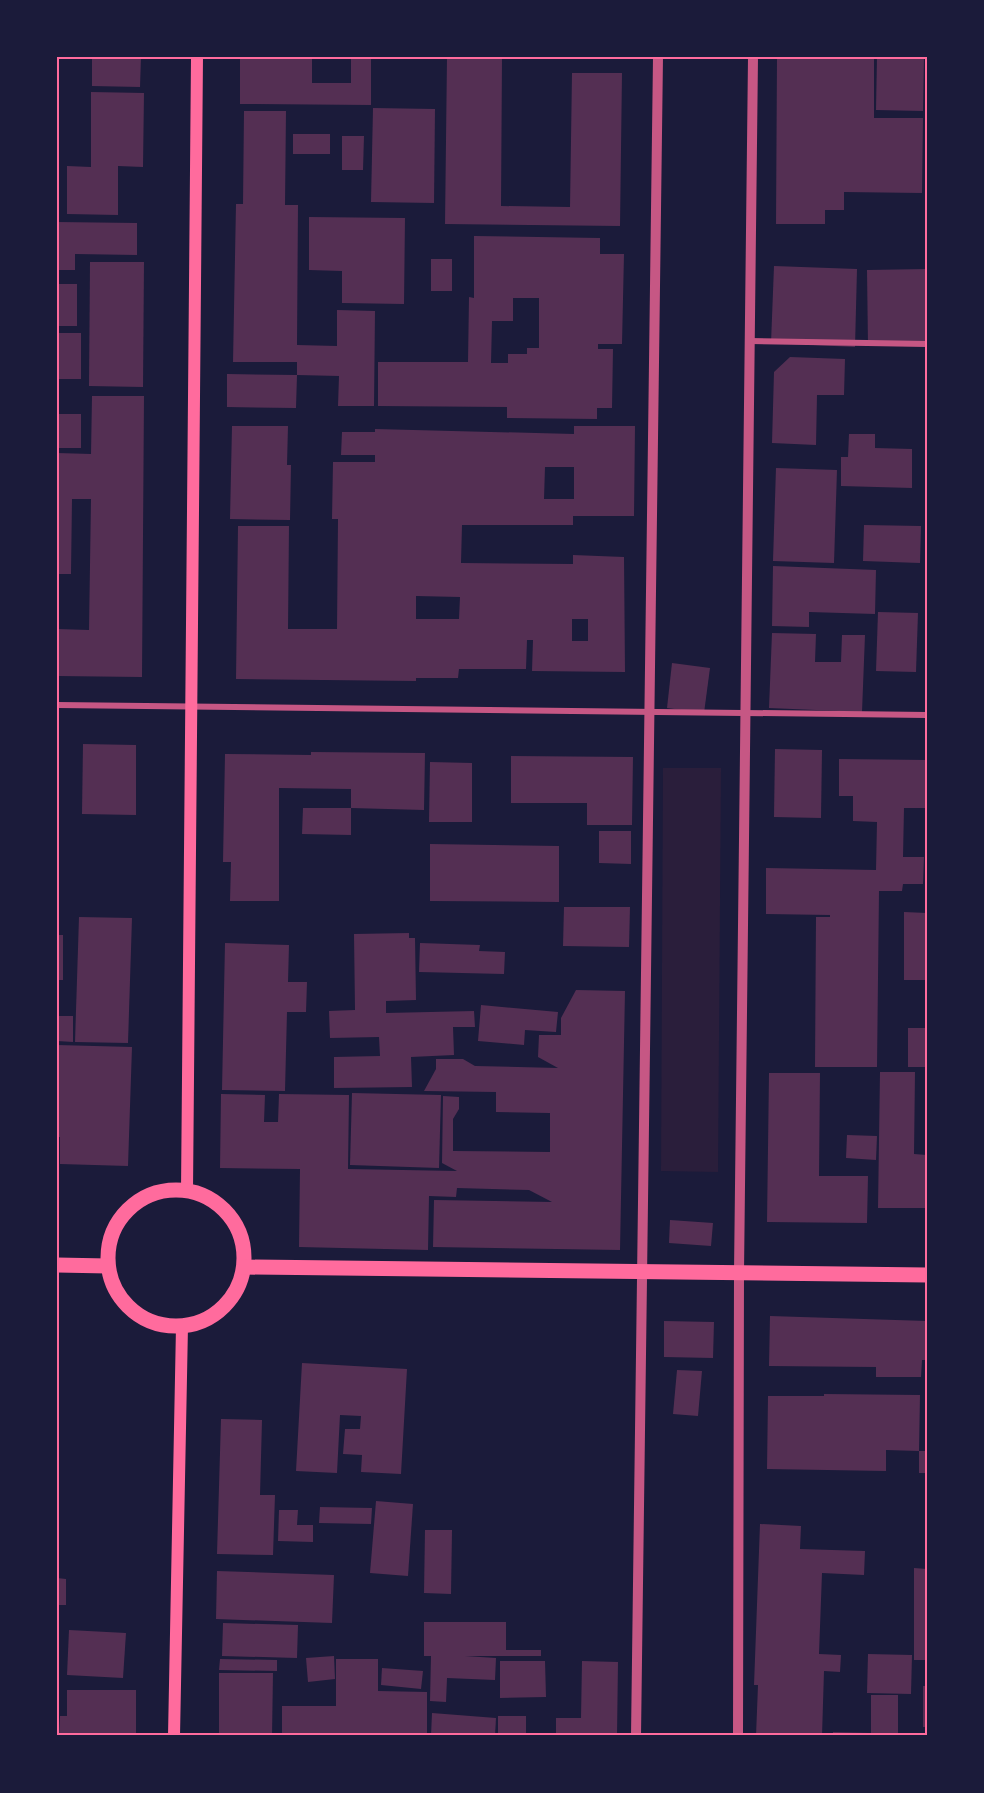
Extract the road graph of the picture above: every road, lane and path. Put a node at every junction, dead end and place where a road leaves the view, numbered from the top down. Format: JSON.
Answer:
{"nodes":[{"id":1,"x":197,"y":57,"type":"edge"},
{"id":2,"x":658,"y":57,"type":"edge"},
{"id":3,"x":753,"y":57,"type":"edge"},
{"id":4,"x":750,"y":341,"type":"junction"},
{"id":5,"x":927,"y":344,"type":"edge"},
{"id":6,"x":57,"y":705,"type":"edge"},
{"id":7,"x":192,"y":706,"type":"junction"},
{"id":8,"x":650,"y":710,"type":"junction"},
{"id":9,"x":746,"y":711,"type":"junction"},
{"id":10,"x":927,"y":715,"type":"edge"},
{"id":11,"x":187,"y":1191,"type":"junction"},
{"id":12,"x":57,"y":1265,"type":"edge"},
{"id":13,"x":108,"y":1266,"type":"junction"},
{"id":14,"x":244,"y":1267,"type":"junction"},
{"id":15,"x":642,"y":1272,"type":"junction"},
{"id":16,"x":739,"y":1273,"type":"junction"},
{"id":17,"x":927,"y":1275,"type":"edge"},
{"id":18,"x":182,"y":1326,"type":"junction"},
{"id":19,"x":174,"y":1736,"type":"edge"},
{"id":20,"x":636,"y":1736,"type":"edge"},
{"id":21,"x":738,"y":1736,"type":"edge"}],
"edges":[{"from":1,"to":7,"type":"main road"},
{"from":2,"to":8,"type":"street"},
{"from":3,"to":4,"type":"street"},
{"from":4,"to":5,"type":"street"},
{"from":4,"to":9,"type":"street"},
{"from":6,"to":7,"type":"street"},
{"from":7,"to":8,"type":"street"},
{"from":7,"to":11,"type":"main road"},
{"from":8,"to":9,"type":"street"},
{"from":8,"to":15,"type":"street"},
{"from":9,"to":10,"type":"street"},
{"from":9,"to":16,"type":"street"},
{"from":11,"to":13,"type":"main road"},
{"from":11,"to":14,"type":"main road"},
{"from":12,"to":13,"type":"main road"},
{"from":13,"to":18,"type":"main road"},
{"from":14,"to":15,"type":"main road"},
{"from":14,"to":18,"type":"main road"},
{"from":15,"to":16,"type":"main road"},
{"from":15,"to":20,"type":"street"},
{"from":16,"to":17,"type":"main road"},
{"from":16,"to":21,"type":"street"},
{"from":18,"to":19,"type":"main road"}]}
